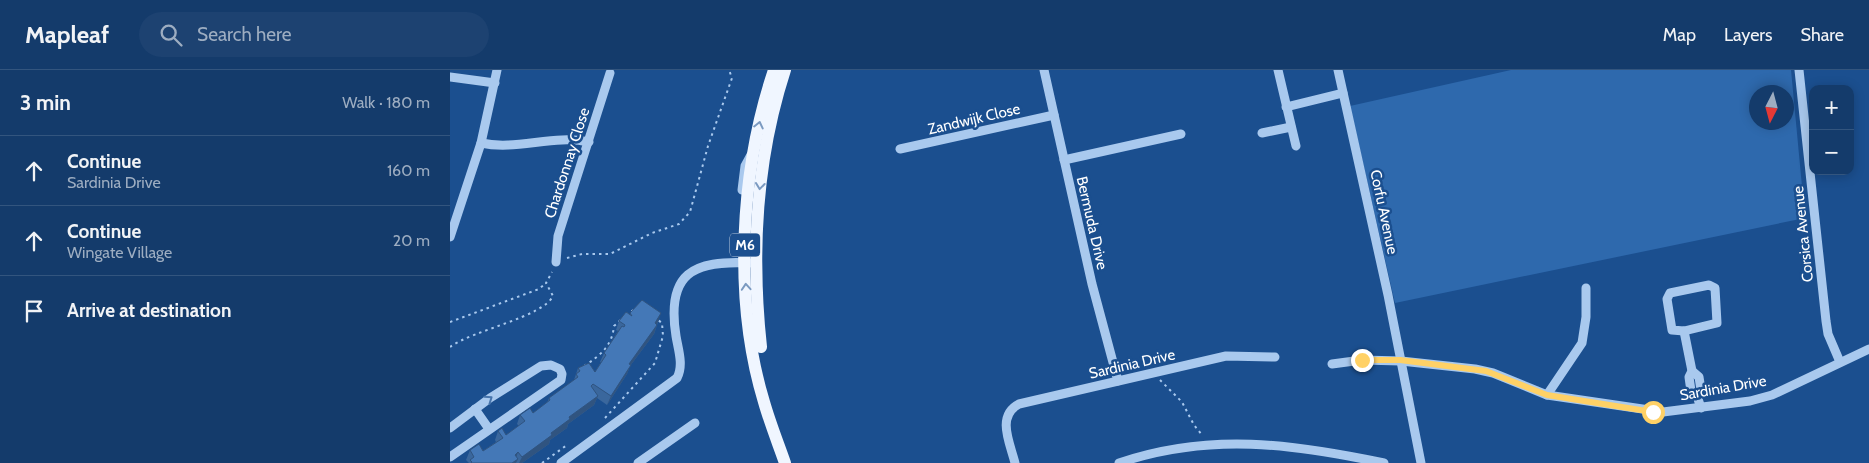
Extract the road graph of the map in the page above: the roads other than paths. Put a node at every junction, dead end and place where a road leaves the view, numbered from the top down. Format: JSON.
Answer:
{"nodes":[{"id":1,"x":497,"y":70,"type":"edge"},
{"id":2,"x":774,"y":70,"type":"edge"},
{"id":3,"x":785,"y":70,"type":"edge"},
{"id":4,"x":1044,"y":70,"type":"edge"},
{"id":5,"x":1278,"y":70,"type":"edge"},
{"id":6,"x":1338,"y":70,"type":"edge"},
{"id":7,"x":1798,"y":70,"type":"edge"},
{"id":8,"x":610,"y":73,"type":"dead end"},
{"id":9,"x":450,"y":77,"type":"edge"},
{"id":10,"x":495,"y":83,"type":"junction"},
{"id":11,"x":1343,"y":92,"type":"junction"},
{"id":12,"x":1286,"y":108,"type":"junction"},
{"id":13,"x":1054,"y":115,"type":"junction"},
{"id":14,"x":1291,"y":127,"type":"junction"},
{"id":15,"x":1262,"y":133,"type":"dead end"},
{"id":16,"x":1182,"y":134,"type":"dead end"},
{"id":17,"x":589,"y":142,"type":"junction"},
{"id":18,"x":481,"y":143,"type":"junction"},
{"id":19,"x":1296,"y":146,"type":"dead end"},
{"id":20,"x":900,"y":149,"type":"dead end"},
{"id":21,"x":1064,"y":160,"type":"junction"},
{"id":22,"x":450,"y":237,"type":"edge"},
{"id":23,"x":556,"y":262,"type":"road end"},
{"id":24,"x":750,"y":263,"type":"junction"},
{"id":25,"x":1586,"y":288,"type":"dead end"},
{"id":26,"x":1684,"y":331,"type":"junction"},
{"id":27,"x":1869,"y":350,"type":"edge"},
{"id":28,"x":1275,"y":357,"type":"dead end"},
{"id":29,"x":1400,"y":360,"type":"junction"},
{"id":30,"x":1840,"y":362,"type":"junction"},
{"id":31,"x":1332,"y":364,"type":"dead end"},
{"id":32,"x":1118,"y":381,"type":"junction"},
{"id":33,"x":1547,"y":395,"type":"junction"},
{"id":34,"x":1701,"y":408,"type":"junction"},
{"id":35,"x":475,"y":409,"type":"junction"},
{"id":36,"x":695,"y":423,"type":"dead end"},
{"id":37,"x":450,"y":428,"type":"edge"},
{"id":38,"x":489,"y":429,"type":"junction"},
{"id":39,"x":450,"y":457,"type":"edge"},
{"id":40,"x":561,"y":463,"type":"edge"},
{"id":41,"x":638,"y":463,"type":"edge"},
{"id":42,"x":785,"y":463,"type":"edge"},
{"id":43,"x":1015,"y":463,"type":"edge"},
{"id":44,"x":1119,"y":463,"type":"edge"},
{"id":45,"x":1384,"y":463,"type":"edge"},
{"id":46,"x":1421,"y":463,"type":"edge"}],
"edges":[{"from":1,"to":10,"type":"street"},
{"from":24,"to":2,"type":"main road","number":"M6","one_way":true},
{"from":3,"to":24,"type":"main road","number":"M6","one_way":true},
{"from":4,"to":13,"type":"street","name":"Bermuda Drive"},
{"from":5,"to":12,"type":"street"},
{"from":6,"to":11,"type":"street","name":"Corfu Avenue"},
{"from":7,"to":30,"type":"street","name":"Corsica Avenue"},
{"from":8,"to":17,"type":"street","name":"Chardonnay Close"},
{"from":9,"to":10,"type":"street"},
{"from":10,"to":18,"type":"street"},
{"from":11,"to":12,"type":"street"},
{"from":11,"to":29,"type":"street","name":"Corfu Avenue"},
{"from":12,"to":14,"type":"street"},
{"from":13,"to":20,"type":"street","name":"Zandwijk Close"},
{"from":13,"to":21,"type":"street","name":"Bermuda Drive"},
{"from":14,"to":15,"type":"street"},
{"from":14,"to":19,"type":"street"},
{"from":16,"to":21,"type":"street"},
{"from":17,"to":18,"type":"street"},
{"from":17,"to":23,"type":"street","name":"Chardonnay Close"},
{"from":18,"to":22,"type":"street"},
{"from":21,"to":32,"type":"street","name":"Bermuda Drive"},
{"from":24,"to":40,"type":"street"},
{"from":24,"to":42,"type":"main road","number":"M6"},
{"from":25,"to":33,"type":"street"},
{"from":26,"to":26,"type":"street"},
{"from":26,"to":34,"type":"street"},
{"from":27,"to":30,"type":"street"},
{"from":28,"to":32,"type":"street","name":"Sardinia Drive"},
{"from":29,"to":31,"type":"street","name":"Sardinia Drive"},
{"from":29,"to":33,"type":"street","name":"Sardinia Drive"},
{"from":29,"to":46,"type":"street","name":"Corfu Avenue"},
{"from":30,"to":34,"type":"street","name":"Sardinia Drive"},
{"from":32,"to":43,"type":"street","name":"Sardinia Drive"},
{"from":33,"to":34,"type":"street","name":"Sardinia Drive"},
{"from":35,"to":37,"type":"street"},
{"from":35,"to":38,"type":"street"},
{"from":35,"to":38,"type":"street","one_way":true},
{"from":36,"to":41,"type":"street"},
{"from":38,"to":39,"type":"street"},
{"from":44,"to":45,"type":"street"}]}
